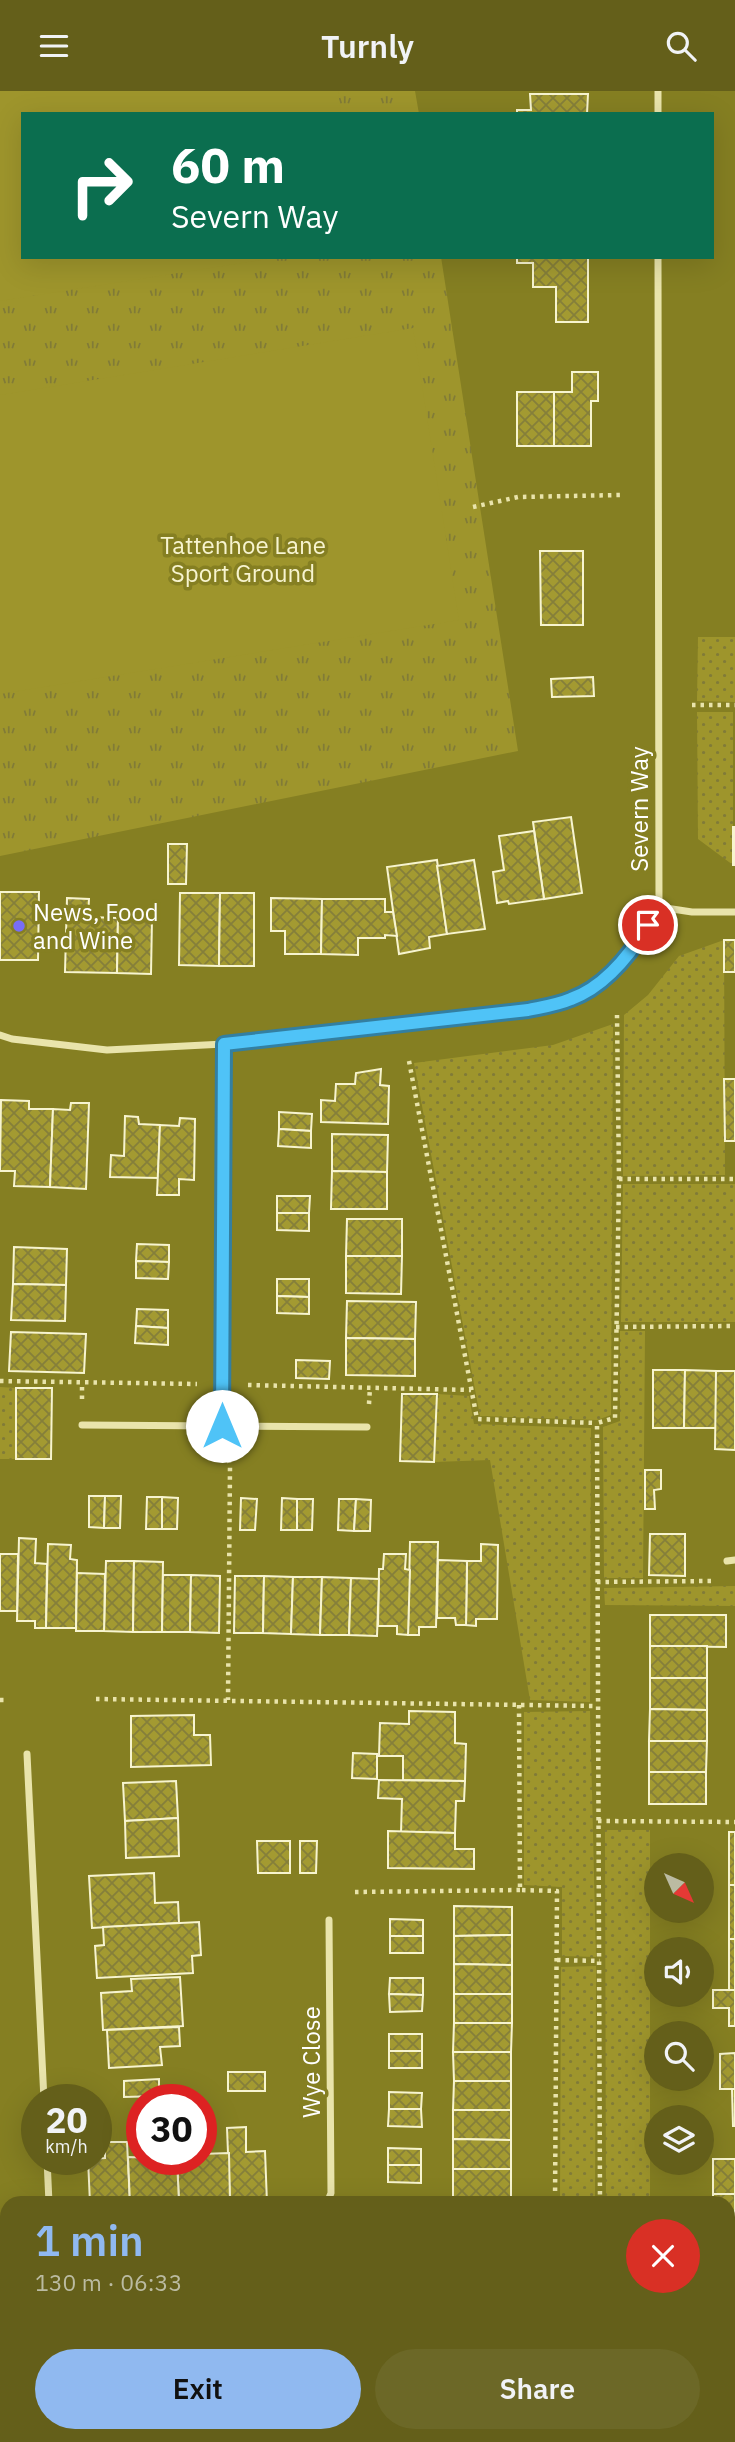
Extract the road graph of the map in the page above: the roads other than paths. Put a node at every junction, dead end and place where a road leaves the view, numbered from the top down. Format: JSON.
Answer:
{"nodes":[{"id":1,"x":658,"y":91,"type":"edge"},
{"id":2,"x":658,"y":112,"type":"edge"},
{"id":3,"x":659,"y":259,"type":"edge"},
{"id":4,"x":659,"y":907,"type":"junction"},
{"id":5,"x":735,"y":912,"type":"edge"},
{"id":6,"x":0,"y":1034,"type":"edge"},
{"id":7,"x":224,"y":1044,"type":"junction"},
{"id":8,"x":82,"y":1425,"type":"dead end"},
{"id":9,"x":222,"y":1426,"type":"junction"},
{"id":10,"x":367,"y":1427,"type":"dead end"},
{"id":11,"x":27,"y":1754,"type":"dead end"},
{"id":12,"x":329,"y":1920,"type":"dead end"},
{"id":13,"x":43,"y":2084,"type":"edge"},
{"id":14,"x":48,"y":2175,"type":"edge"},
{"id":15,"x":49,"y":2196,"type":"edge"},
{"id":16,"x":330,"y":2196,"type":"edge"}],
"edges":[{"from":1,"to":2,"type":"street"},
{"from":3,"to":4,"type":"street","name":"Severn Way"},
{"from":4,"to":5,"type":"street"},
{"from":4,"to":7,"type":"street","name":"Severn Way"},
{"from":6,"to":7,"type":"street","name":"Severn Way"},
{"from":7,"to":9,"type":"street"},
{"from":8,"to":9,"type":"street"},
{"from":9,"to":10,"type":"street"},
{"from":11,"to":13,"type":"street"},
{"from":12,"to":16,"type":"street","name":"Wye Close"},
{"from":14,"to":15,"type":"street"}]}
